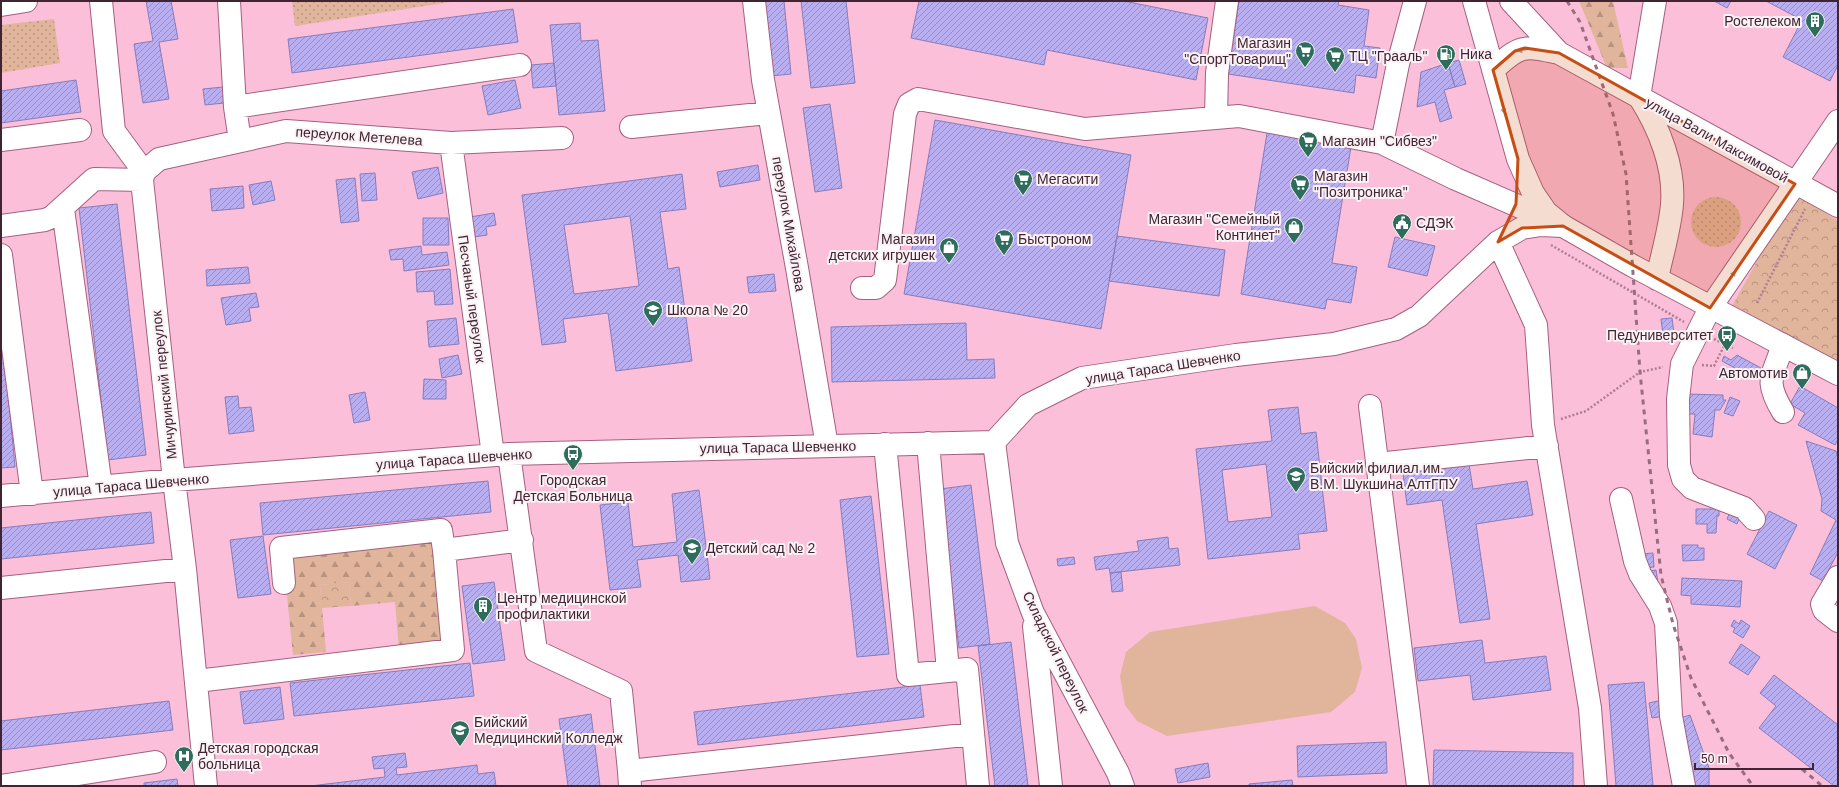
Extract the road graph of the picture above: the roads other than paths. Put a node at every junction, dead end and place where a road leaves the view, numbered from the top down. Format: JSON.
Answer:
{"nodes":[{"id":1,"x":26,"y":1,"type":"edge"},
{"id":2,"x":101,"y":1,"type":"edge"},
{"id":3,"x":229,"y":1,"type":"edge"},
{"id":4,"x":754,"y":1,"type":"edge"},
{"id":5,"x":1227,"y":1,"type":"edge"},
{"id":6,"x":1415,"y":1,"type":"edge"},
{"id":7,"x":1474,"y":1,"type":"edge"},
{"id":8,"x":1511,"y":1,"type":"edge"},
{"id":9,"x":1655,"y":1,"type":"edge"},
{"id":10,"x":1,"y":4,"type":"edge"},
{"id":11,"x":1559,"y":53,"type":"junction"},
{"id":12,"x":520,"y":65,"type":"dead end"},
{"id":13,"x":1493,"y":70,"type":"junction"},
{"id":14,"x":1639,"y":97,"type":"junction"},
{"id":15,"x":235,"y":107,"type":"junction"},
{"id":16,"x":769,"y":113,"type":"junction"},
{"id":17,"x":1216,"y":118,"type":"junction"},
{"id":18,"x":1838,"y":121,"type":"edge"},
{"id":19,"x":631,"y":127,"type":"dead end"},
{"id":20,"x":80,"y":130,"type":"dead end"},
{"id":21,"x":562,"y":138,"type":"dead end"},
{"id":22,"x":1,"y":140,"type":"edge"},
{"id":23,"x":240,"y":142,"type":"junction"},
{"id":24,"x":451,"y":143,"type":"junction"},
{"id":25,"x":1382,"y":143,"type":"junction"},
{"id":26,"x":1518,"y":159,"type":"junction"},
{"id":27,"x":149,"y":170,"type":"junction"},
{"id":28,"x":1795,"y":184,"type":"junction"},
{"id":29,"x":1516,"y":204,"type":"junction"},
{"id":30,"x":1838,"y":206,"type":"edge"},
{"id":31,"x":63,"y":209,"type":"junction"},
{"id":32,"x":1,"y":226,"type":"edge"},
{"id":33,"x":1563,"y":226,"type":"junction"},
{"id":34,"x":1498,"y":242,"type":"junction"},
{"id":35,"x":1,"y":255,"type":"edge"},
{"id":36,"x":1657,"y":279,"type":"junction"},
{"id":37,"x":862,"y":288,"type":"dead end"},
{"id":38,"x":1710,"y":308,"type":"junction"},
{"id":39,"x":1783,"y":345,"type":"junction"},
{"id":40,"x":1838,"y":374,"type":"edge"},
{"id":41,"x":1370,"y":406,"type":"dead end"},
{"id":42,"x":1783,"y":412,"type":"dead end"},
{"id":43,"x":1545,"y":436,"type":"junction"},
{"id":44,"x":994,"y":442,"type":"junction"},
{"id":45,"x":928,"y":443,"type":"junction"},
{"id":46,"x":885,"y":444,"type":"junction"},
{"id":47,"x":827,"y":446,"type":"junction"},
{"id":48,"x":501,"y":455,"type":"junction"},
{"id":49,"x":1377,"y":464,"type":"junction"},
{"id":50,"x":174,"y":480,"type":"junction"},
{"id":51,"x":101,"y":487,"type":"junction"},
{"id":52,"x":32,"y":494,"type":"junction"},
{"id":53,"x":1,"y":496,"type":"edge"},
{"id":54,"x":1620,"y":499,"type":"dead end"},
{"id":55,"x":1754,"y":519,"type":"dead end"},
{"id":56,"x":522,"y":540,"type":"junction"},
{"id":57,"x":444,"y":550,"type":"junction"},
{"id":58,"x":186,"y":569,"type":"junction"},
{"id":59,"x":1838,"y":577,"type":"edge"},
{"id":60,"x":284,"y":583,"type":"dead end"},
{"id":61,"x":1,"y":588,"type":"edge"},
{"id":62,"x":1033,"y":613,"type":"junction"},
{"id":63,"x":1838,"y":621,"type":"edge"},
{"id":64,"x":948,"y":671,"type":"junction"},
{"id":65,"x":197,"y":681,"type":"junction"},
{"id":66,"x":973,"y":734,"type":"junction"},
{"id":67,"x":154,"y":762,"type":"dead end"},
{"id":68,"x":630,"y":779,"type":"edge"},
{"id":69,"x":1,"y":786,"type":"edge"},
{"id":70,"x":206,"y":786,"type":"edge"},
{"id":71,"x":978,"y":786,"type":"edge"},
{"id":72,"x":1052,"y":786,"type":"edge"},
{"id":73,"x":1124,"y":786,"type":"edge"},
{"id":74,"x":1418,"y":786,"type":"edge"},
{"id":75,"x":1596,"y":786,"type":"edge"},
{"id":76,"x":1684,"y":786,"type":"edge"}],
"edges":[{"from":1,"to":10,"type":"street"},
{"from":2,"to":27,"type":"street"},
{"from":3,"to":15,"type":"street"},
{"from":4,"to":16,"type":"street","name":"переулок Михайлова"},
{"from":5,"to":17,"type":"street"},
{"from":6,"to":25,"type":"street"},
{"from":7,"to":13,"type":"street"},
{"from":8,"to":11,"type":"street","name":"улица Вали Максимовой"},
{"from":9,"to":14,"type":"street"},
{"from":11,"to":13,"type":"street","name":"улица Вали Максимовой","one_way":true},
{"from":11,"to":14,"type":"street","name":"улица Вали Максимовой"},
{"from":12,"to":15,"type":"street"},
{"from":13,"to":26,"type":"street","one_way":true},
{"from":14,"to":28,"type":"street","name":"улица Вали Максимовой"},
{"from":14,"to":36,"type":"street","name":"улица Вали Максимовой"},
{"from":15,"to":23,"type":"street"},
{"from":16,"to":19,"type":"street"},
{"from":16,"to":47,"type":"street","name":"переулок Михайлова"},
{"from":17,"to":25,"type":"street"},
{"from":17,"to":37,"type":"street"},
{"from":18,"to":28,"type":"street"},
{"from":20,"to":22,"type":"street"},
{"from":21,"to":24,"type":"street","name":"переулок Метелева"},
{"from":23,"to":24,"type":"street","name":"переулок Метелева"},
{"from":23,"to":27,"type":"street","name":"переулок Метелева"},
{"from":24,"to":48,"type":"street","name":"Песчаный переулок"},
{"from":25,"to":29,"type":"street"},
{"from":26,"to":29,"type":"street","name":"улица Тараса Шевченко"},
{"from":26,"to":33,"type":"street"},
{"from":27,"to":31,"type":"street","name":"переулок Метелева"},
{"from":27,"to":50,"type":"street","name":"Мичуринский переулок"},
{"from":28,"to":30,"type":"street","name":"улица Вали Максимовой"},
{"from":38,"to":28,"type":"street","name":"улица Вали Максимовой","one_way":true},
{"from":29,"to":33,"type":"street"},
{"from":29,"to":34,"type":"street","name":"улица Тараса Шевченко"},
{"from":31,"to":32,"type":"street","name":"переулок Метелева"},
{"from":31,"to":51,"type":"street"},
{"from":33,"to":34,"type":"street","name":"улица Тараса Шевченко"},
{"from":33,"to":36,"type":"street"},
{"from":34,"to":43,"type":"street"},
{"from":34,"to":44,"type":"street","name":"улица Тараса Шевченко"},
{"from":35,"to":52,"type":"street"},
{"from":36,"to":38,"type":"street"},
{"from":38,"to":39,"type":"street"},
{"from":38,"to":55,"type":"street","name":"улица Вали Максимовой"},
{"from":39,"to":40,"type":"street"},
{"from":39,"to":42,"type":"street"},
{"from":41,"to":49,"type":"street"},
{"from":43,"to":49,"type":"street"},
{"from":43,"to":75,"type":"street"},
{"from":44,"to":45,"type":"street","name":"улица Тараса Шевченко"},
{"from":44,"to":62,"type":"street","name":"Складской переулок"},
{"from":45,"to":46,"type":"street","name":"улица Тараса Шевченко"},
{"from":45,"to":64,"type":"street"},
{"from":46,"to":47,"type":"street","name":"улица Тараса Шевченко"},
{"from":46,"to":64,"type":"street"},
{"from":47,"to":48,"type":"street","name":"улица Тараса Шевченко"},
{"from":48,"to":50,"type":"street","name":"улица Тараса Шевченко"},
{"from":48,"to":56,"type":"street","name":"Песчаный переулок"},
{"from":49,"to":74,"type":"street"},
{"from":50,"to":51,"type":"street","name":"улица Тараса Шевченко"},
{"from":50,"to":58,"type":"street","name":"Мичуринский переулок"},
{"from":51,"to":52,"type":"street","name":"улица Тараса Шевченко"},
{"from":52,"to":53,"type":"street","name":"улица Тараса Шевченко"},
{"from":54,"to":76,"type":"street"},
{"from":56,"to":57,"type":"street"},
{"from":56,"to":68,"type":"street","name":"Песчаный переулок"},
{"from":57,"to":60,"type":"street"},
{"from":57,"to":65,"type":"street"},
{"from":58,"to":61,"type":"street"},
{"from":58,"to":65,"type":"street","name":"Мичуринский переулок"},
{"from":59,"to":63,"type":"street"},
{"from":62,"to":72,"type":"street"},
{"from":62,"to":73,"type":"street","name":"Складской переулок"},
{"from":64,"to":66,"type":"street"},
{"from":65,"to":70,"type":"street","name":"Мичуринский переулок"},
{"from":66,"to":68,"type":"street"},
{"from":66,"to":71,"type":"street"},
{"from":67,"to":69,"type":"street"}]}
